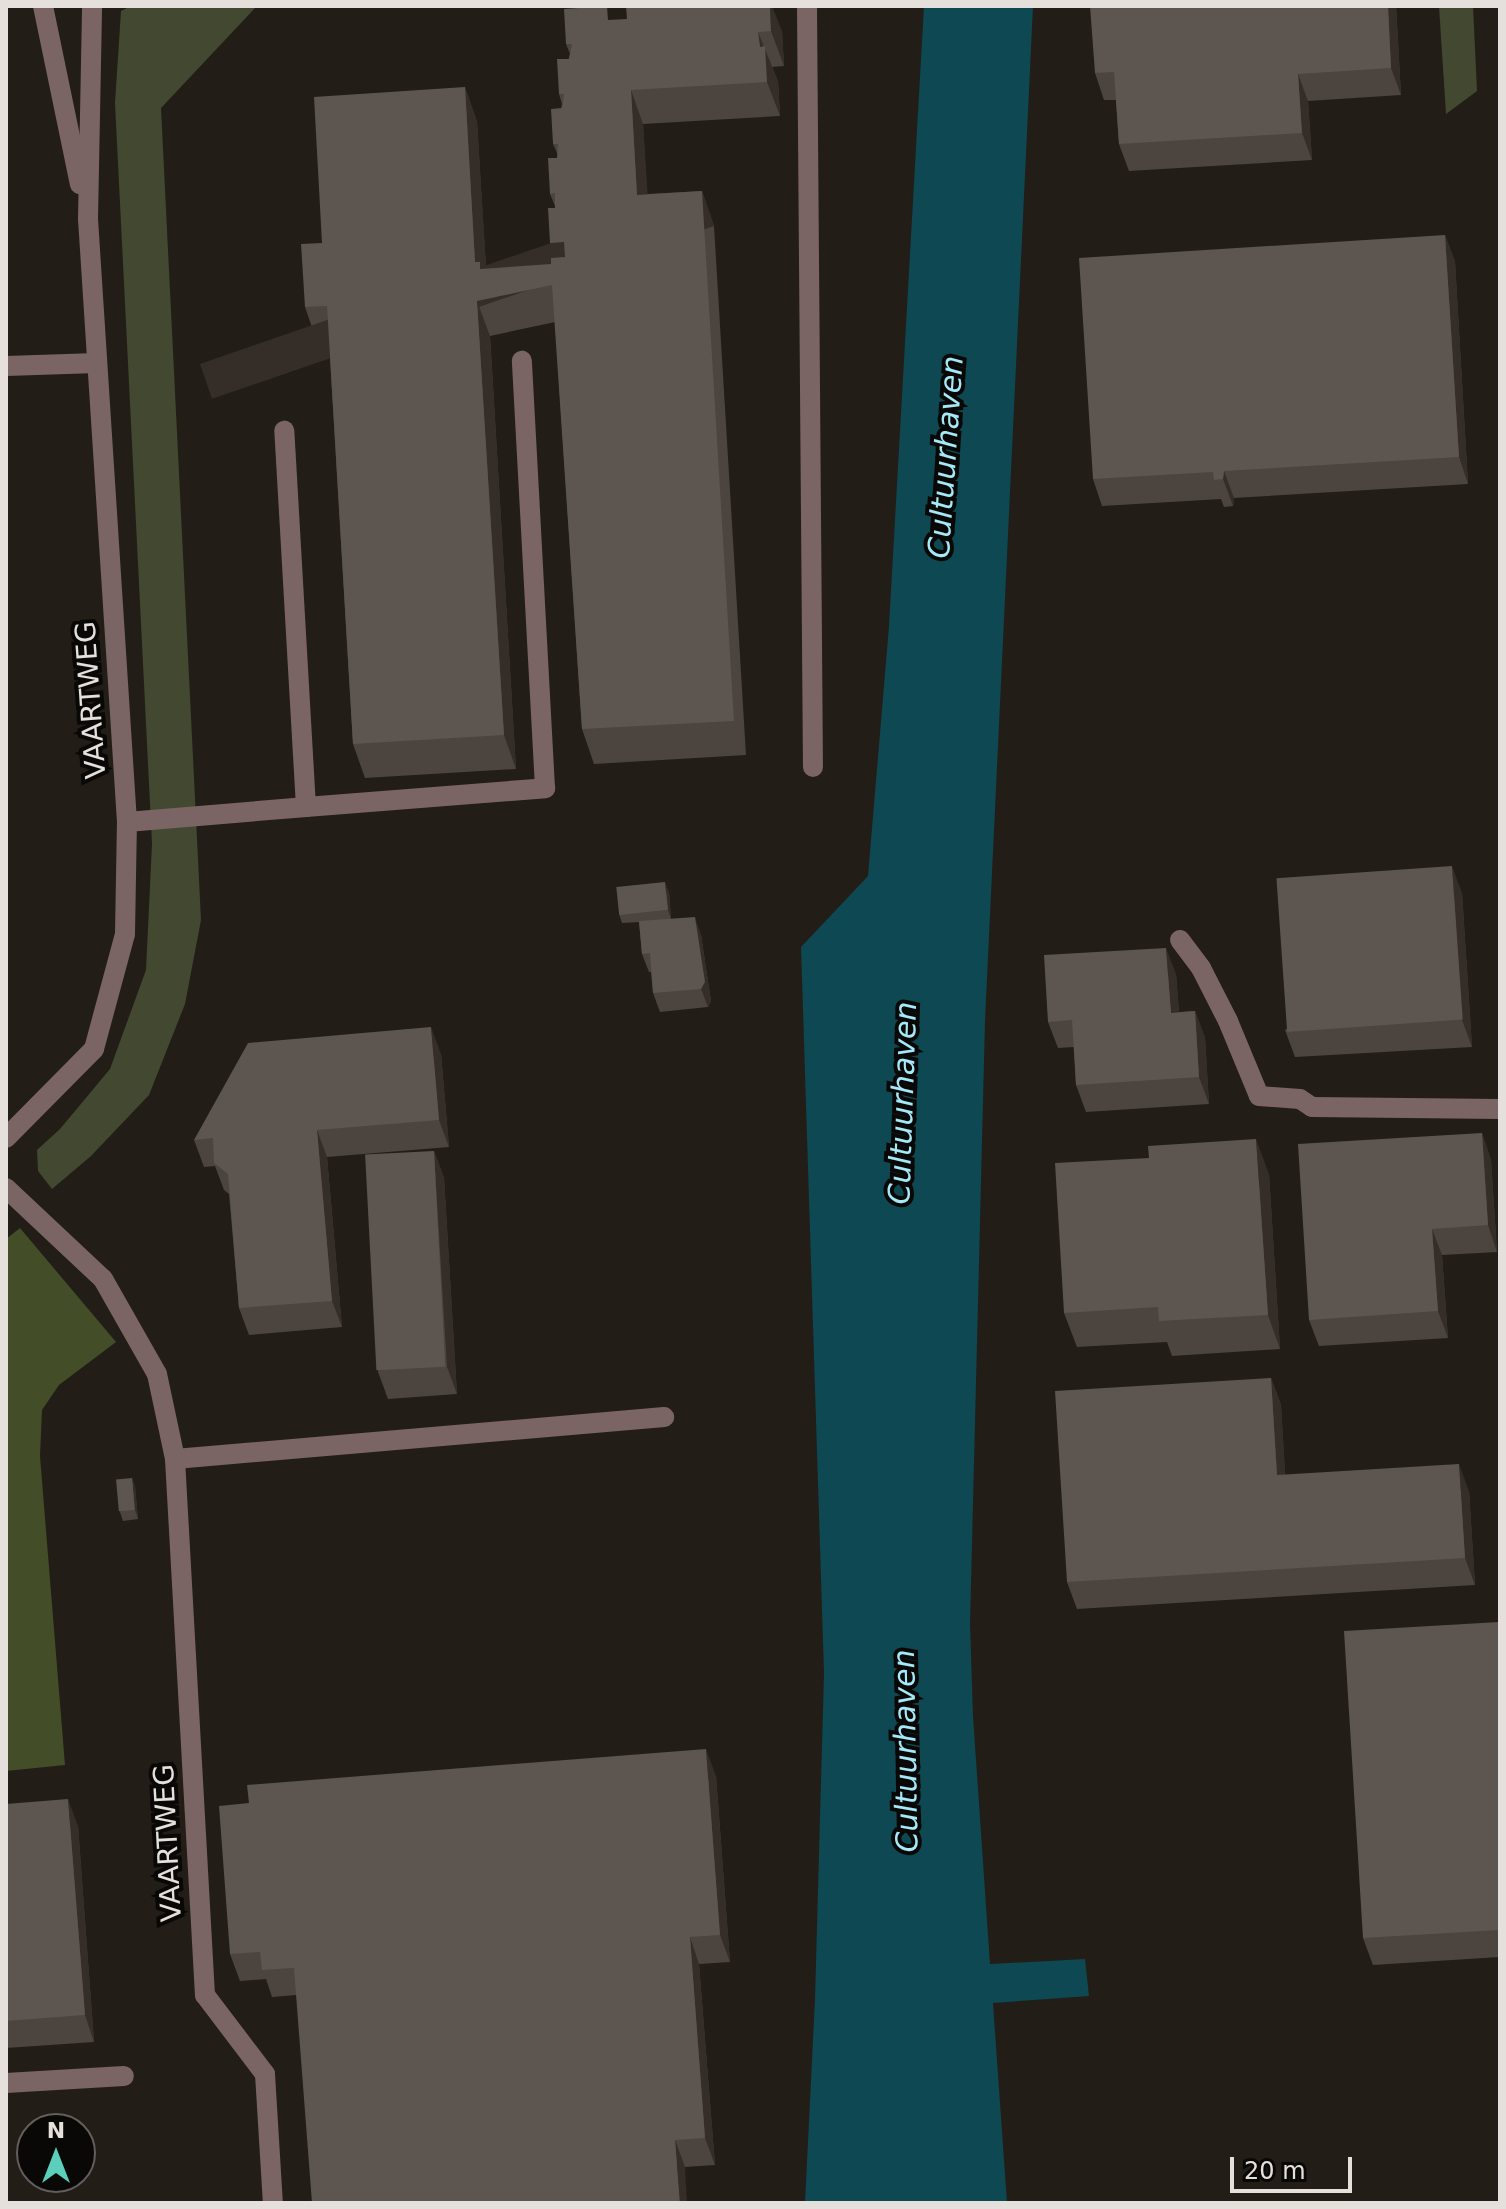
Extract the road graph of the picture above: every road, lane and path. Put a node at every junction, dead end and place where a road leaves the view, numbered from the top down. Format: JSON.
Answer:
{"nodes":[{"id":1,"x":43,"y":6,"type":"edge"},
{"id":2,"x":92,"y":6,"type":"edge"},
{"id":3,"x":807,"y":6,"type":"edge"},
{"id":4,"x":88,"y":219,"type":"junction"},
{"id":5,"x":522,"y":361,"type":"dead end"},
{"id":6,"x":97,"y":363,"type":"junction"},
{"id":7,"x":6,"y":366,"type":"edge"},
{"id":8,"x":284,"y":431,"type":"dead end"},
{"id":9,"x":813,"y":767,"type":"dead end"},
{"id":10,"x":306,"y":807,"type":"junction"},
{"id":11,"x":127,"y":822,"type":"junction"},
{"id":12,"x":1180,"y":940,"type":"dead end"},
{"id":13,"x":1500,"y":1109,"type":"edge"},
{"id":14,"x":6,"y":1138,"type":"edge"},
{"id":15,"x":6,"y":1188,"type":"edge"},
{"id":16,"x":664,"y":1417,"type":"dead end"},
{"id":17,"x":175,"y":1459,"type":"junction"},
{"id":18,"x":124,"y":2076,"type":"dead end"},
{"id":19,"x":6,"y":2083,"type":"edge"},
{"id":20,"x":273,"y":2203,"type":"edge"}],
"edges":[{"from":1,"to":4,"type":"street","name":"VAARTWEG"},
{"from":2,"to":4,"type":"street","name":"VAARTWEG"},
{"from":3,"to":9,"type":"street"},
{"from":4,"to":6,"type":"street","name":"VAARTWEG"},
{"from":5,"to":10,"type":"street"},
{"from":6,"to":7,"type":"street"},
{"from":6,"to":11,"type":"street","name":"VAARTWEG"},
{"from":8,"to":10,"type":"street"},
{"from":10,"to":11,"type":"street"},
{"from":11,"to":14,"type":"street","name":"VAARTWEG"},
{"from":12,"to":13,"type":"street"},
{"from":15,"to":17,"type":"street","name":"VAARTWEG"},
{"from":16,"to":17,"type":"street"},
{"from":17,"to":20,"type":"street","name":"VAARTWEG"},
{"from":18,"to":19,"type":"street"}]}
